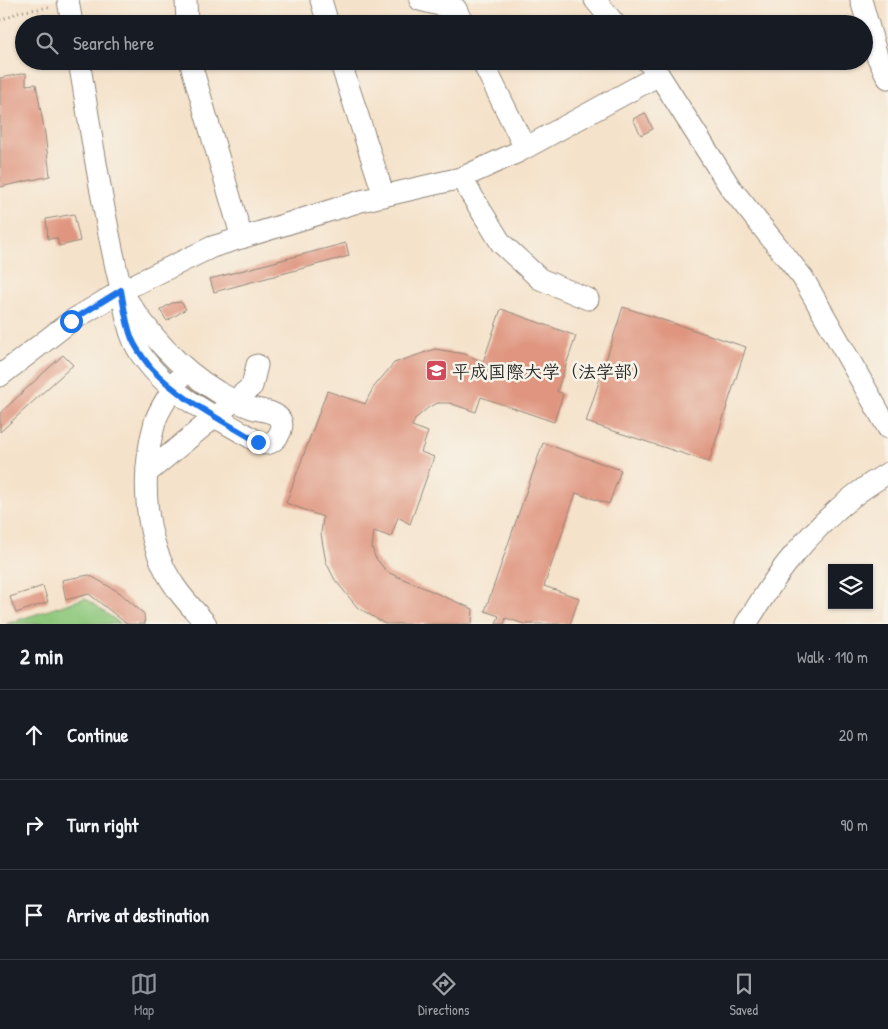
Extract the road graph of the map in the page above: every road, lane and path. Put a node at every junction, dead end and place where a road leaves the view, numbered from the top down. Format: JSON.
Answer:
{"nodes":[{"id":1,"x":68,"y":0,"type":"edge"},
{"id":2,"x":186,"y":0,"type":"edge"},
{"id":3,"x":321,"y":0,"type":"edge"},
{"id":4,"x":420,"y":0,"type":"edge"},
{"id":5,"x":595,"y":0,"type":"edge"},
{"id":6,"x":860,"y":0,"type":"edge"},
{"id":7,"x":17,"y":12,"type":"dead end"},
{"id":8,"x":70,"y":15,"type":"edge"},
{"id":9,"x":187,"y":15,"type":"edge"},
{"id":10,"x":325,"y":15,"type":"edge"},
{"id":11,"x":459,"y":15,"type":"edge"},
{"id":12,"x":608,"y":15,"type":"edge"},
{"id":13,"x":865,"y":15,"type":"edge"},
{"id":14,"x":0,"y":20,"type":"edge"},
{"id":15,"x":873,"y":43,"type":"edge"},
{"id":16,"x":81,"y":70,"type":"edge"},
{"id":17,"x":193,"y":70,"type":"edge"},
{"id":18,"x":343,"y":70,"type":"edge"},
{"id":19,"x":486,"y":70,"type":"edge"},
{"id":20,"x":650,"y":70,"type":"edge"},
{"id":21,"x":654,"y":70,"type":"edge"},
{"id":22,"x":888,"y":78,"type":"edge"},
{"id":23,"x":525,"y":148,"type":"junction"},
{"id":24,"x":461,"y":178,"type":"junction"},
{"id":25,"x":384,"y":196,"type":"junction"},
{"id":26,"x":242,"y":238,"type":"junction"},
{"id":27,"x":121,"y":290,"type":"junction"},
{"id":28,"x":588,"y":299,"type":"dead end"},
{"id":29,"x":257,"y":365,"type":"dead end"},
{"id":30,"x":186,"y":368,"type":"junction"},
{"id":31,"x":0,"y":376,"type":"edge"},
{"id":32,"x":173,"y":389,"type":"junction"},
{"id":33,"x":235,"y":400,"type":"junction"},
{"id":34,"x":214,"y":417,"type":"junction"},
{"id":35,"x":888,"y":428,"type":"edge"},
{"id":36,"x":147,"y":473,"type":"junction"},
{"id":37,"x":888,"y":473,"type":"edge"},
{"id":38,"x":206,"y":624,"type":"edge"},
{"id":39,"x":746,"y":624,"type":"edge"}],
"edges":[{"from":1,"to":8,"type":"street"},
{"from":2,"to":9,"type":"street"},
{"from":3,"to":10,"type":"street"},
{"from":4,"to":11,"type":"street"},
{"from":5,"to":12,"type":"street"},
{"from":6,"to":13,"type":"street"},
{"from":7,"to":14,"type":"path"},
{"from":15,"to":22,"type":"street"},
{"from":16,"to":27,"type":"street"},
{"from":17,"to":26,"type":"street"},
{"from":18,"to":25,"type":"street"},
{"from":19,"to":23,"type":"street"},
{"from":20,"to":23,"type":"street"},
{"from":21,"to":35,"type":"street"},
{"from":23,"to":24,"type":"street"},
{"from":24,"to":25,"type":"street"},
{"from":24,"to":28,"type":"street"},
{"from":25,"to":26,"type":"street"},
{"from":26,"to":27,"type":"street"},
{"from":27,"to":30,"type":"street"},
{"from":27,"to":31,"type":"street"},
{"from":27,"to":32,"type":"street"},
{"from":29,"to":33,"type":"street"},
{"from":30,"to":32,"type":"street"},
{"from":30,"to":33,"type":"street"},
{"from":32,"to":34,"type":"street"},
{"from":32,"to":36,"type":"street"},
{"from":33,"to":34,"type":"street"},
{"from":33,"to":34,"type":"street"},
{"from":34,"to":36,"type":"street"},
{"from":36,"to":38,"type":"street"},
{"from":37,"to":39,"type":"street"}]}
